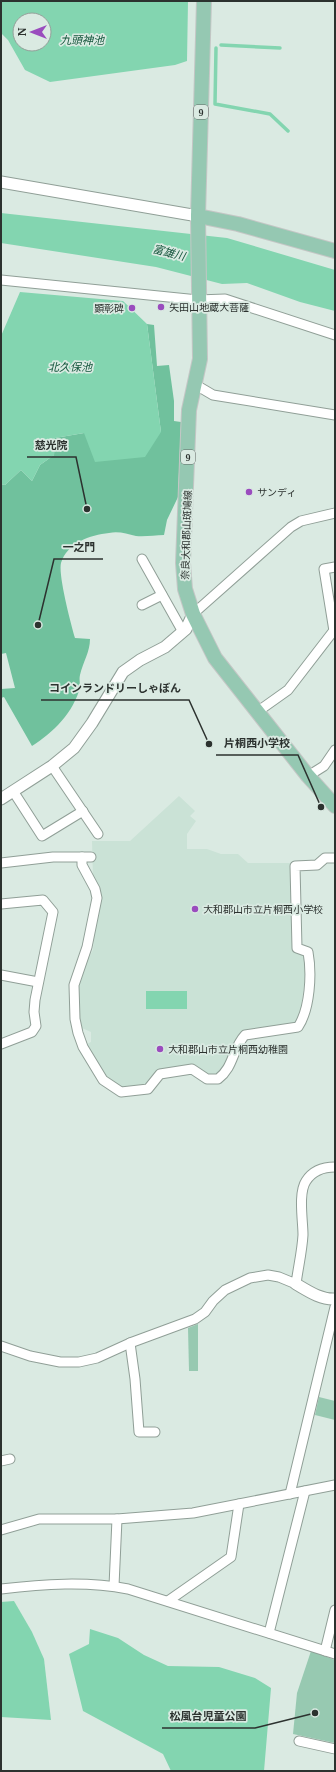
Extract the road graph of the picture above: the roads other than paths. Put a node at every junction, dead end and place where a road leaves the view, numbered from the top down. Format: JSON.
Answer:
{"nodes":[{"id":1,"x":204,"y":1,"type":"edge"},
{"id":2,"x":1,"y":182,"type":"edge"},
{"id":3,"x":198,"y":219,"type":"junction"},
{"id":4,"x":335,"y":251,"type":"edge"},
{"id":5,"x":1,"y":280,"type":"edge"},
{"id":6,"x":198,"y":296,"type":"junction"},
{"id":7,"x":335,"y":335,"type":"edge"},
{"id":8,"x":196,"y":385,"type":"junction"},
{"id":9,"x":335,"y":415,"type":"edge"},
{"id":10,"x":335,"y":513,"type":"edge"},
{"id":11,"x":142,"y":559,"type":"dead end"},
{"id":12,"x":335,"y":567,"type":"edge"},
{"id":13,"x":162,"y":595,"type":"junction"},
{"id":14,"x":142,"y":605,"type":"dead end"},
{"id":15,"x":193,"y":614,"type":"junction"},
{"id":16,"x":334,"y":630,"type":"edge"},
{"id":17,"x":183,"y":632,"type":"junction"},
{"id":18,"x":257,"y":712,"type":"junction"},
{"id":19,"x":335,"y":750,"type":"edge"},
{"id":20,"x":55,"y":771,"type":"junction"},
{"id":21,"x":308,"y":776,"type":"junction"},
{"id":22,"x":16,"y":796,"type":"junction"},
{"id":23,"x":1,"y":798,"type":"edge"},
{"id":24,"x":335,"y":806,"type":"edge"},
{"id":25,"x":83,"y":811,"type":"junction"},
{"id":26,"x":98,"y":834,"type":"dead end"},
{"id":27,"x":335,"y":858,"type":"edge"},
{"id":28,"x":1,"y":863,"type":"edge"},
{"id":29,"x":1,"y":904,"type":"edge"},
{"id":30,"x":1,"y":975,"type":"edge"},
{"id":31,"x":38,"y":982,"type":"junction"},
{"id":32,"x":1,"y":1044,"type":"edge"},
{"id":33,"x":335,"y":1167,"type":"edge"},
{"id":34,"x":296,"y":1284,"type":"junction"},
{"id":35,"x":335,"y":1299,"type":"edge"},
{"id":36,"x":335,"y":1307,"type":"edge"},
{"id":37,"x":332,"y":1336,"type":"edge"},
{"id":38,"x":130,"y":1343,"type":"junction"},
{"id":39,"x":1,"y":1346,"type":"edge"},
{"id":40,"x":154,"y":1432,"type":"dead end"},
{"id":41,"x":335,"y":1485,"type":"edge"},
{"id":42,"x":305,"y":1491,"type":"junction"},
{"id":43,"x":290,"y":1494,"type":"junction"},
{"id":44,"x":239,"y":1504,"type":"junction"},
{"id":45,"x":117,"y":1519,"type":"junction"},
{"id":46,"x":1,"y":1530,"type":"edge"},
{"id":47,"x":114,"y":1586,"type":"junction"},
{"id":48,"x":1,"y":1589,"type":"edge"},
{"id":49,"x":168,"y":1601,"type":"junction"},
{"id":50,"x":335,"y":1610,"type":"edge"},
{"id":51,"x":269,"y":1633,"type":"junction"},
{"id":52,"x":325,"y":1650,"type":"junction"},
{"id":53,"x":335,"y":1654,"type":"edge"},
{"id":54,"x":299,"y":1740,"type":"dead end"},
{"id":55,"x":335,"y":1749,"type":"edge"}],
"edges":[{"from":1,"to":3,"type":"main road","name":"奈良大和郡山斑鳩線","number":"9"},
{"from":2,"to":3,"type":"street"},
{"from":3,"to":4,"type":"main road"},
{"from":3,"to":6,"type":"main road","name":"奈良大和郡山斑鳩線","number":"9"},
{"from":5,"to":6,"type":"street"},
{"from":6,"to":7,"type":"street"},
{"from":6,"to":8,"type":"main road","name":"奈良大和郡山斑鳩線","number":"9"},
{"from":8,"to":9,"type":"street"},
{"from":8,"to":15,"type":"main road","name":"奈良大和郡山斑鳩線","number":"9"},
{"from":10,"to":15,"type":"street"},
{"from":11,"to":13,"type":"street"},
{"from":12,"to":16,"type":"street"},
{"from":13,"to":14,"type":"street"},
{"from":13,"to":17,"type":"street"},
{"from":15,"to":17,"type":"street"},
{"from":15,"to":18,"type":"main road","name":"奈良大和郡山斑鳩線","number":"9"},
{"from":16,"to":18,"type":"street"},
{"from":17,"to":20,"type":"street"},
{"from":18,"to":21,"type":"main road","name":"奈良大和郡山斑鳩線","number":"9"},
{"from":19,"to":21,"type":"street"},
{"from":20,"to":22,"type":"street"},
{"from":20,"to":25,"type":"street"},
{"from":21,"to":24,"type":"main road","name":"奈良大和郡山斑鳩線","number":"9"},
{"from":22,"to":23,"type":"street"},
{"from":22,"to":25,"type":"street"},
{"from":25,"to":26,"type":"street"},
{"from":27,"to":28,"type":"street"},
{"from":29,"to":31,"type":"street"},
{"from":30,"to":31,"type":"street"},
{"from":31,"to":32,"type":"street"},
{"from":33,"to":34,"type":"street"},
{"from":34,"to":35,"type":"street"},
{"from":34,"to":38,"type":"street"},
{"from":36,"to":37,"type":"street"},
{"from":37,"to":43,"type":"street"},
{"from":38,"to":39,"type":"street"},
{"from":38,"to":40,"type":"street"},
{"from":41,"to":42,"type":"street"},
{"from":42,"to":43,"type":"street"},
{"from":42,"to":51,"type":"street"},
{"from":43,"to":44,"type":"street"},
{"from":44,"to":45,"type":"street"},
{"from":44,"to":49,"type":"street"},
{"from":45,"to":46,"type":"street"},
{"from":45,"to":47,"type":"street"},
{"from":47,"to":48,"type":"street"},
{"from":47,"to":49,"type":"street"},
{"from":49,"to":51,"type":"street"},
{"from":50,"to":52,"type":"street"},
{"from":51,"to":52,"type":"street"},
{"from":52,"to":53,"type":"street"},
{"from":54,"to":55,"type":"street"}]}
